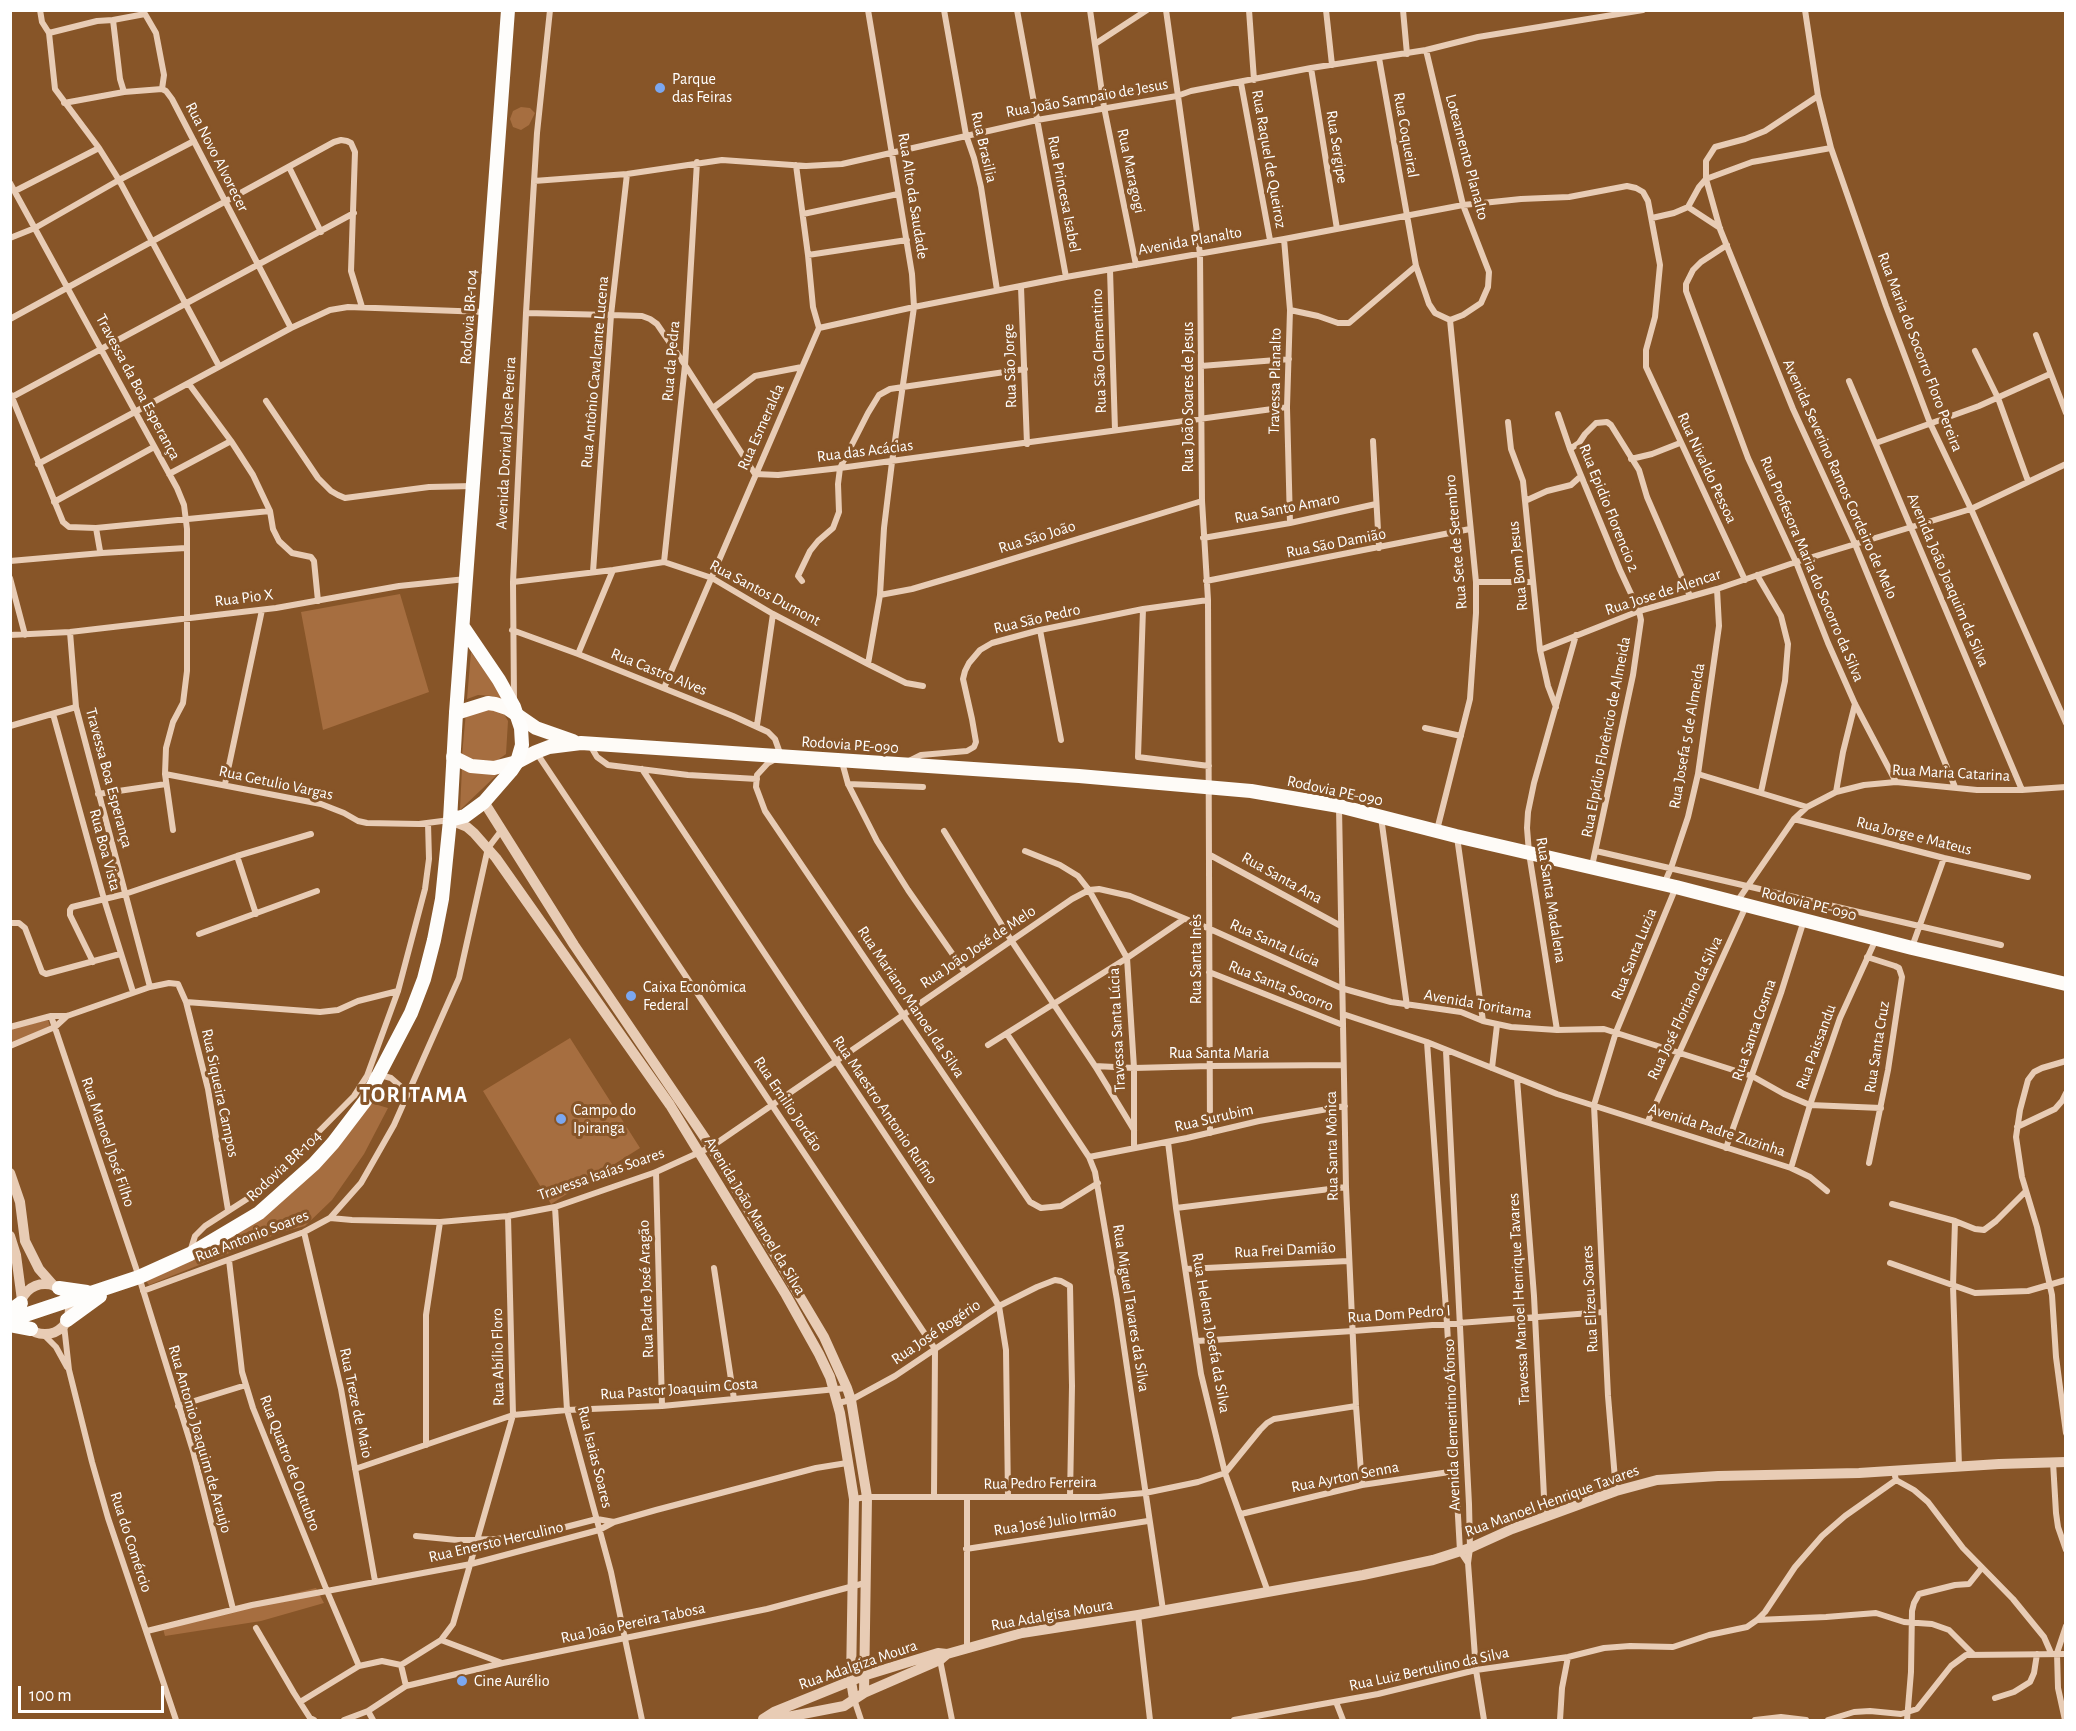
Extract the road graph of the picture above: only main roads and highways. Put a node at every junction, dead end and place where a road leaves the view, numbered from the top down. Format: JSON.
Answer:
{"nodes":[{"id":1,"x":508,"y":10,"type":"edge"},
{"id":2,"x":463,"y":627,"type":"junction"},
{"id":3,"x":515,"y":711,"type":"junction"},
{"id":4,"x":456,"y":713,"type":"junction"},
{"id":5,"x":585,"y":744,"type":"junction"},
{"id":6,"x":453,"y":757,"type":"junction"},
{"id":7,"x":517,"y":762,"type":"junction"},
{"id":8,"x":450,"y":820,"type":"junction"},
{"id":9,"x":2066,"y":984,"type":"edge"},
{"id":10,"x":56,"y":1287,"type":"road end"},
{"id":11,"x":111,"y":1287,"type":"junction"},
{"id":12,"x":95,"y":1293,"type":"junction"},
{"id":13,"x":16,"y":1313,"type":"edge"},
{"id":14,"x":65,"y":1323,"type":"road end"},
{"id":15,"x":37,"y":1331,"type":"road end"}],
"edges":[{"from":1,"to":2,"type":"highway","name":"Rodovia BR-104"},
{"from":2,"to":3,"type":"highway"},
{"from":2,"to":4,"type":"highway","name":"Rodovia BR-104"},
{"from":3,"to":4,"type":"main road","name":"Rodovia PE-090"},
{"from":3,"to":5,"type":"main road","name":"Rodovia PE-090"},
{"from":3,"to":7,"type":"highway"},
{"from":4,"to":6,"type":"highway","name":"Rodovia BR-104"},
{"from":5,"to":7,"type":"main road","name":"Rodovia PE-090"},
{"from":5,"to":9,"type":"main road","name":"Rodovia PE-090"},
{"from":6,"to":7,"type":"main road","name":"Rodovia PE-090"},
{"from":6,"to":8,"type":"highway","name":"Rodovia BR-104"},
{"from":7,"to":8,"type":"highway"},
{"from":8,"to":11,"type":"highway","name":"Rodovia BR-104"},
{"from":10,"to":12,"type":"highway"},
{"from":11,"to":12,"type":"highway","name":"Rodovia BR-104"},
{"from":11,"to":14,"type":"highway"},
{"from":12,"to":13,"type":"highway","name":"Rodovia BR-104"},
{"from":13,"to":15,"type":"highway"}]}
